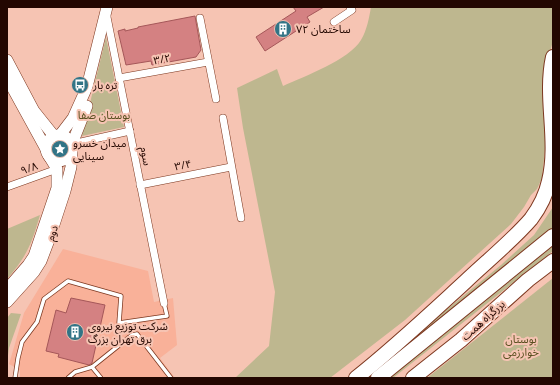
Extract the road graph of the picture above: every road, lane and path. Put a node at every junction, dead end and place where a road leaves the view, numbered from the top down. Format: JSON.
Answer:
{"nodes":[{"id":1,"x":350,"y":7,"type":"edge"},
{"id":2,"x":107,"y":10,"type":"edge"},
{"id":3,"x":200,"y":18,"type":"dead end"},
{"id":4,"x":334,"y":22,"type":"dead end"},
{"id":5,"x":553,"y":57,"type":"edge"},
{"id":6,"x":7,"y":60,"type":"edge"},
{"id":7,"x":208,"y":62,"type":"junction"},
{"id":8,"x":7,"y":78,"type":"edge"},
{"id":9,"x":119,"y":78,"type":"junction"},
{"id":10,"x":87,"y":87,"type":"junction"},
{"id":11,"x":15,"y":93,"type":"edge"},
{"id":12,"x":216,"y":99,"type":"dead end"},
{"id":13,"x":223,"y":118,"type":"dead end"},
{"id":14,"x":130,"y":131,"type":"junction"},
{"id":15,"x":57,"y":136,"type":"junction"},
{"id":16,"x":72,"y":148,"type":"junction"},
{"id":17,"x":48,"y":152,"type":"junction"},
{"id":18,"x":231,"y":167,"type":"junction"},
{"id":19,"x":57,"y":169,"type":"junction"},
{"id":20,"x":140,"y":185,"type":"junction"},
{"id":21,"x":7,"y":187,"type":"edge"},
{"id":22,"x":241,"y":218,"type":"dead end"},
{"id":23,"x":549,"y":239,"type":"edge"},
{"id":24,"x":553,"y":261,"type":"edge"},
{"id":25,"x":553,"y":268,"type":"edge"},
{"id":26,"x":528,"y":280,"type":"junction"},
{"id":27,"x":7,"y":289,"type":"edge"},
{"id":28,"x":7,"y":302,"type":"edge"},
{"id":29,"x":164,"y":303,"type":"joint"},
{"id":30,"x":92,"y":367,"type":"junction"},
{"id":31,"x":15,"y":378,"type":"edge"},
{"id":32,"x":68,"y":378,"type":"edge"},
{"id":33,"x":101,"y":378,"type":"edge"},
{"id":34,"x":171,"y":378,"type":"edge"},
{"id":35,"x":356,"y":378,"type":"edge"},
{"id":36,"x":378,"y":378,"type":"edge"},
{"id":37,"x":413,"y":378,"type":"edge"}],
"edges":[{"from":1,"to":4,"type":"street"},
{"from":2,"to":9,"type":"street","name":"سوم"},
{"from":2,"to":10,"type":"main road","name":"دوم"},
{"from":3,"to":7,"type":"street"},
{"from":5,"to":35,"type":"highway"},
{"from":6,"to":11,"type":"main road"},
{"from":7,"to":9,"type":"street","name":"۳/۲"},
{"from":7,"to":12,"type":"street"},
{"from":8,"to":11,"type":"main road"},
{"from":9,"to":14,"type":"street","name":"سوم"},
{"from":10,"to":15,"type":"main road","name":"دوم"},
{"from":10,"to":16,"type":"main road","name":"دوم"},
{"from":11,"to":15,"type":"main road"},
{"from":11,"to":17,"type":"main road"},
{"from":13,"to":18,"type":"street"},
{"from":14,"to":16,"type":"street"},
{"from":14,"to":20,"type":"street","name":"سوم"},
{"from":15,"to":16,"type":"main road"},
{"from":15,"to":17,"type":"main road"},
{"from":16,"to":17,"type":"main road"},
{"from":16,"to":28,"type":"main road","name":"دوم"},
{"from":17,"to":19,"type":"main road"},
{"from":18,"to":20,"type":"street","name":"۳/۴"},
{"from":18,"to":22,"type":"street"},
{"from":19,"to":21,"type":"street","name":"۹/۸"},
{"from":19,"to":27,"type":"main road","name":"دوم"},
{"from":20,"to":29,"type":"street","name":"سوم"},
{"from":23,"to":36,"type":"highway","name":"بزرگراه همت"},
{"from":24,"to":26,"type":"highway","name":"بزرگراه همت"},
{"from":25,"to":26,"type":"highway"},
{"from":26,"to":37,"type":"highway","name":"بزرگراه همت"},
{"from":29,"to":31,"type":"lane"},
{"from":30,"to":32,"type":"lane"},
{"from":30,"to":33,"type":"lane"},
{"from":30,"to":34,"type":"lane"}]}
